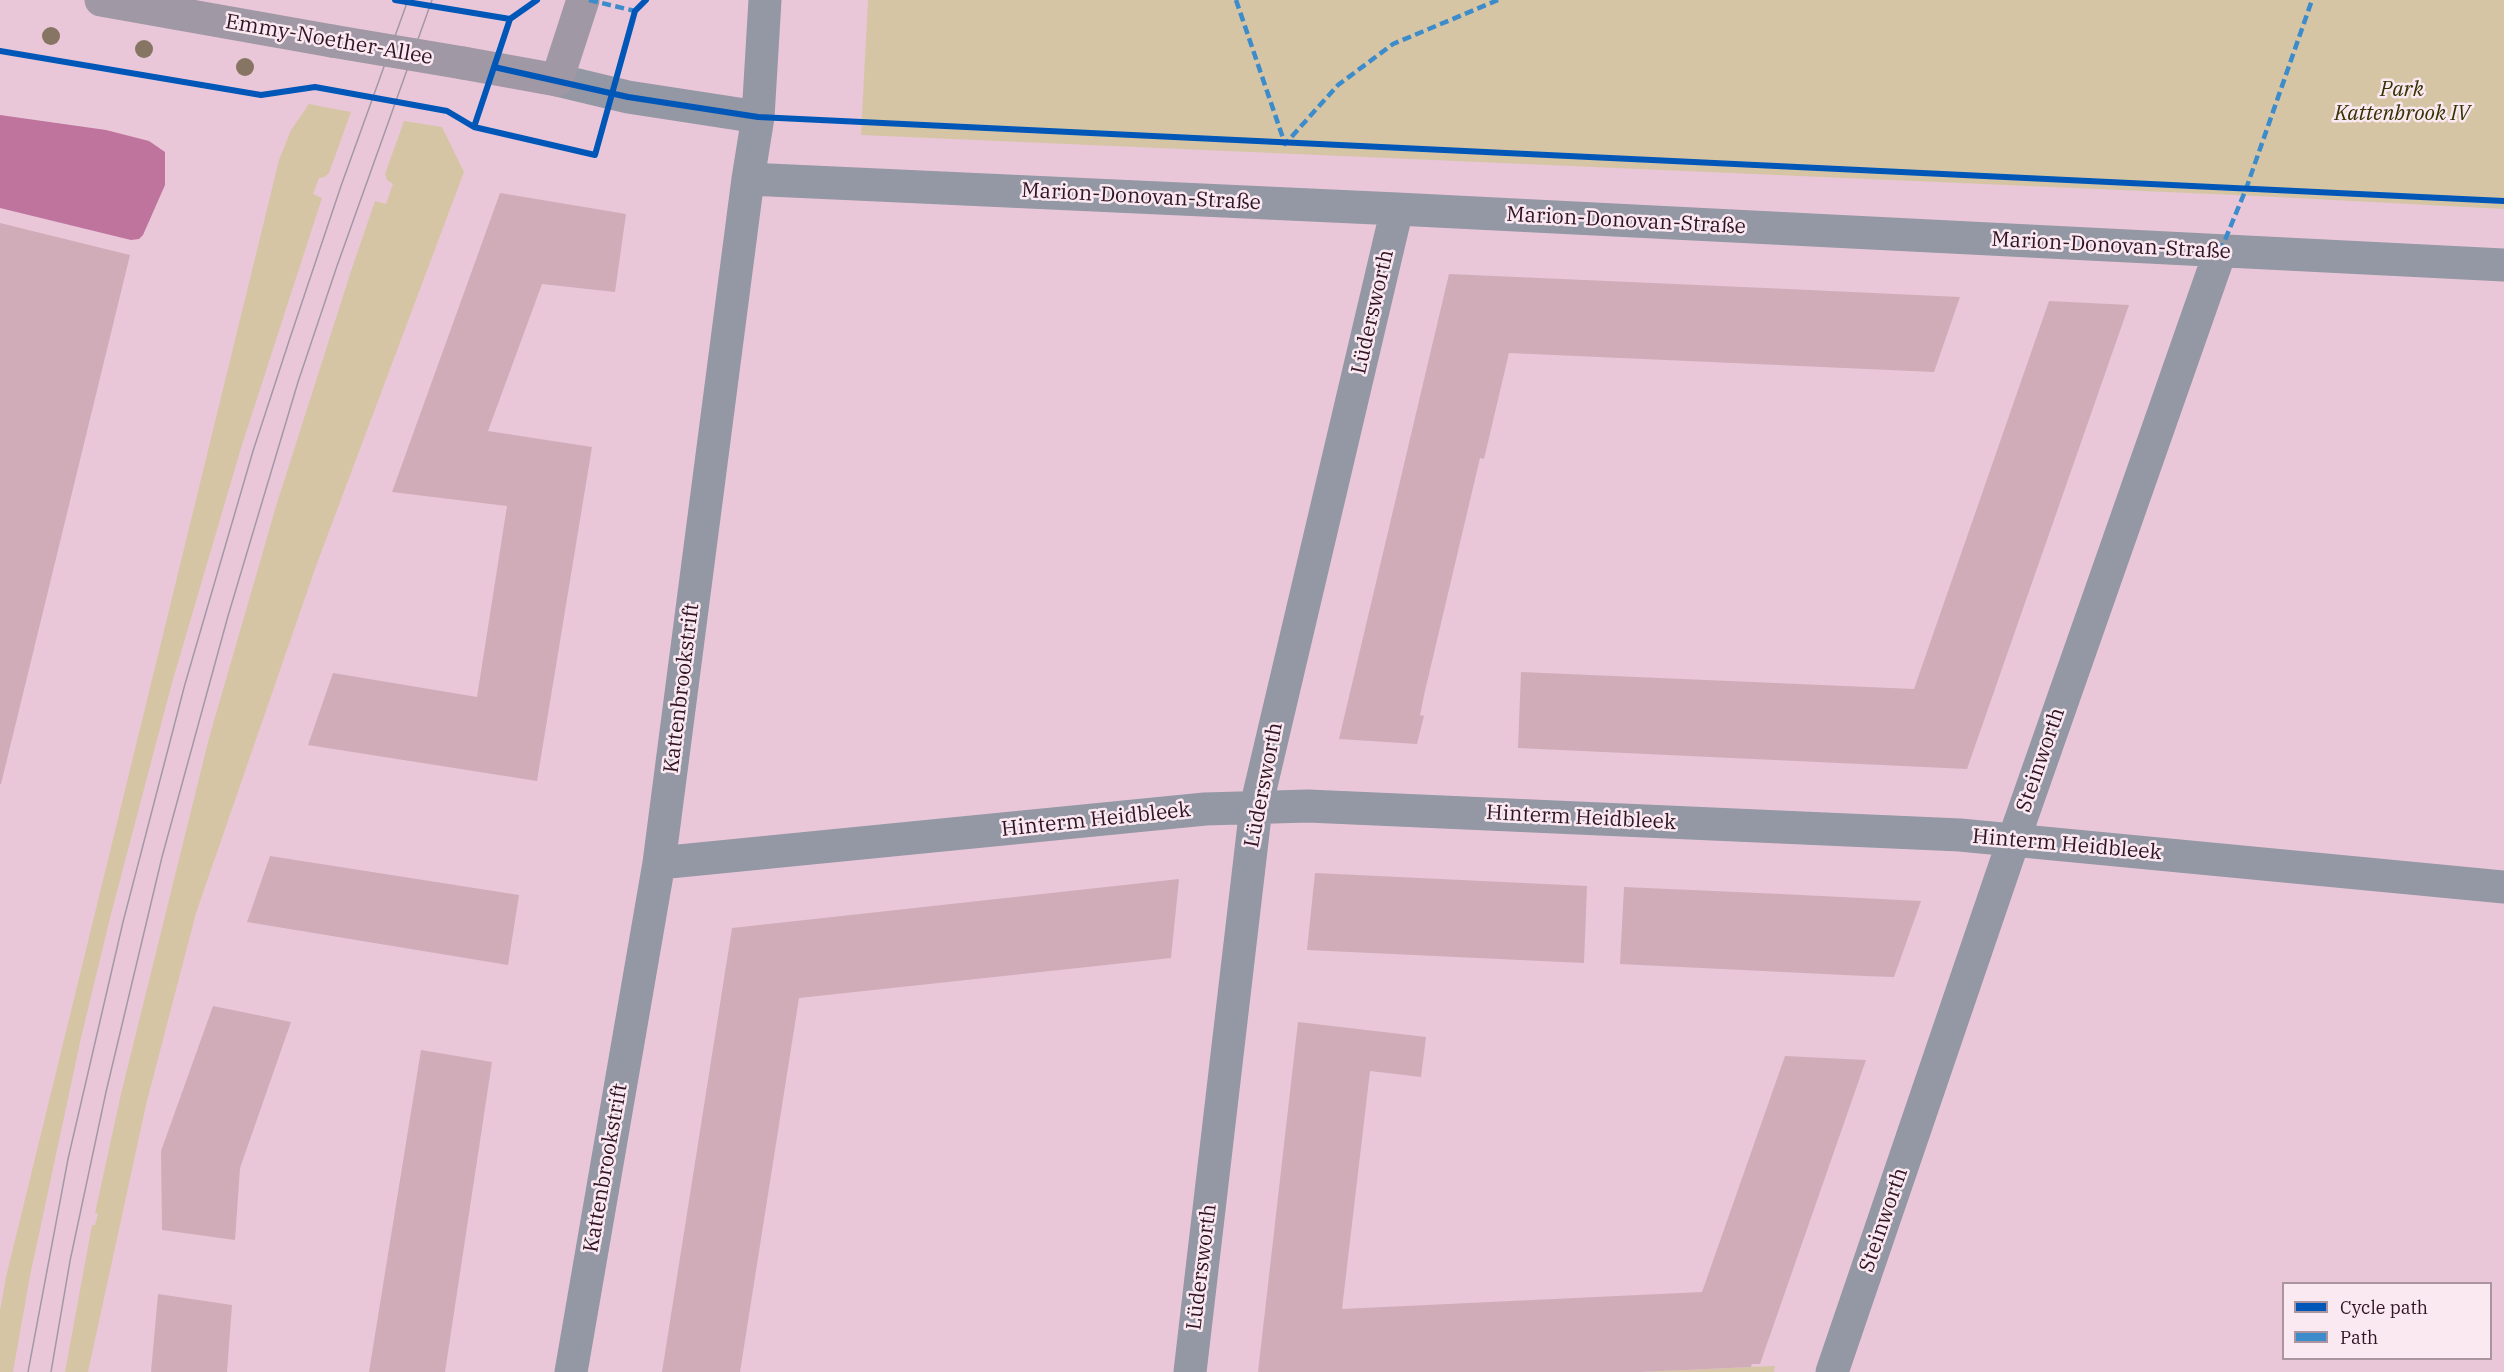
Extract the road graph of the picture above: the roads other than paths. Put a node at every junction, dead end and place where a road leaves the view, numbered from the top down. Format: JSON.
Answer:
{"nodes":[{"id":1,"x":101,"y":0,"type":"edge"},
{"id":2,"x":584,"y":0,"type":"edge"},
{"id":3,"x":765,"y":0,"type":"edge"},
{"id":4,"x":557,"y":80,"type":"junction"},
{"id":5,"x":758,"y":117,"type":"junction"},
{"id":6,"x":748,"y":179,"type":"junction"},
{"id":7,"x":1397,"y":209,"type":"junction"},
{"id":8,"x":2220,"y":252,"type":"junction"},
{"id":9,"x":2504,"y":265,"type":"edge"},
{"id":10,"x":1256,"y":807,"type":"junction"},
{"id":11,"x":2014,"y":839,"type":"junction"},
{"id":12,"x":659,"y":863,"type":"junction"},
{"id":13,"x":2504,"y":887,"type":"edge"},
{"id":14,"x":571,"y":1372,"type":"edge"},
{"id":15,"x":1190,"y":1372,"type":"edge"},
{"id":16,"x":1832,"y":1372,"type":"edge"}],
"edges":[{"from":1,"to":4,"type":"main road","name":"Emmy-Noether-Allee","bridge":true},
{"from":2,"to":4,"type":"main road"},
{"from":3,"to":5,"type":"street","name":"Kattenbrookstrift"},
{"from":4,"to":5,"type":"street"},
{"from":5,"to":6,"type":"street","name":"Kattenbrookstrift"},
{"from":6,"to":7,"type":"street","name":"Marion-Donovan-Straße"},
{"from":6,"to":12,"type":"street","name":"Kattenbrookstrift"},
{"from":7,"to":8,"type":"street","name":"Marion-Donovan-Straße"},
{"from":7,"to":10,"type":"street","name":"Lüdersworth"},
{"from":8,"to":9,"type":"street","name":"Marion-Donovan-Straße"},
{"from":8,"to":11,"type":"street","name":"Steinworth"},
{"from":10,"to":11,"type":"street","name":"Hinterm Heidbleek"},
{"from":10,"to":12,"type":"street","name":"Hinterm Heidbleek"},
{"from":10,"to":15,"type":"street","name":"Lüdersworth"},
{"from":11,"to":13,"type":"street","name":"Hinterm Heidbleek"},
{"from":11,"to":16,"type":"street","name":"Steinworth"},
{"from":12,"to":14,"type":"street","name":"Kattenbrookstrift"}]}
